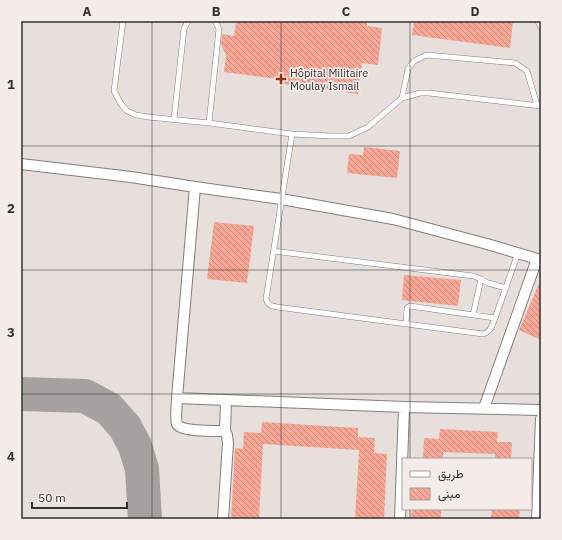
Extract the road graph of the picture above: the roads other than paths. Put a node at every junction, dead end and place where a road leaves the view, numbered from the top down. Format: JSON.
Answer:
{"nodes":[{"id":1,"x":123,"y":21,"type":"edge"},
{"id":2,"x":188,"y":21,"type":"edge"},
{"id":3,"x":215,"y":21,"type":"edge"},
{"id":4,"x":538,"y":21,"type":"edge"},
{"id":5,"x":541,"y":28,"type":"edge"},
{"id":6,"x":402,"y":98,"type":"junction"},
{"id":7,"x":539,"y":105,"type":"edge"},
{"id":8,"x":174,"y":119,"type":"junction"},
{"id":9,"x":209,"y":123,"type":"junction"},
{"id":10,"x":292,"y":134,"type":"junction"},
{"id":11,"x":21,"y":164,"type":"edge"},
{"id":12,"x":195,"y":187,"type":"junction"},
{"id":13,"x":281,"y":199,"type":"junction"},
{"id":14,"x":273,"y":251,"type":"junction"},
{"id":15,"x":518,"y":253,"type":"junction"},
{"id":16,"x":539,"y":259,"type":"edge"},
{"id":17,"x":481,"y":279,"type":"junction"},
{"id":18,"x":506,"y":288,"type":"junction"},
{"id":19,"x":473,"y":315,"type":"junction"},
{"id":20,"x":495,"y":318,"type":"junction"},
{"id":21,"x":406,"y":324,"type":"junction"},
{"id":22,"x":177,"y":398,"type":"junction"},
{"id":23,"x":226,"y":400,"type":"junction"},
{"id":24,"x":404,"y":407,"type":"junction"},
{"id":25,"x":484,"y":408,"type":"junction"},
{"id":26,"x":541,"y":410,"type":"edge"},
{"id":27,"x":541,"y":419,"type":"edge"},
{"id":28,"x":225,"y":431,"type":"junction"},
{"id":29,"x":402,"y":458,"type":"edge"},
{"id":30,"x":402,"y":463,"type":"edge"},
{"id":31,"x":223,"y":519,"type":"edge"},
{"id":32,"x":400,"y":519,"type":"edge"},
{"id":33,"x":537,"y":519,"type":"edge"}],
"edges":[{"from":1,"to":8,"type":"lane"},
{"from":2,"to":8,"type":"lane"},
{"from":3,"to":9,"type":"lane"},
{"from":4,"to":5,"type":"lane"},
{"from":6,"to":7,"type":"lane"},
{"from":6,"to":7,"type":"lane"},
{"from":6,"to":10,"type":"lane"},
{"from":8,"to":9,"type":"lane"},
{"from":9,"to":10,"type":"lane"},
{"from":10,"to":13,"type":"lane"},
{"from":11,"to":12,"type":"street"},
{"from":12,"to":13,"type":"street"},
{"from":12,"to":22,"type":"street"},
{"from":13,"to":14,"type":"lane"},
{"from":13,"to":15,"type":"street"},
{"from":14,"to":17,"type":"lane"},
{"from":14,"to":21,"type":"lane"},
{"from":15,"to":16,"type":"street"},
{"from":15,"to":18,"type":"lane"},
{"from":16,"to":25,"type":"street"},
{"from":17,"to":18,"type":"lane"},
{"from":17,"to":19,"type":"lane"},
{"from":18,"to":20,"type":"lane"},
{"from":19,"to":20,"type":"lane"},
{"from":19,"to":21,"type":"lane"},
{"from":20,"to":21,"type":"lane"},
{"from":22,"to":23,"type":"street"},
{"from":22,"to":28,"type":"street"},
{"from":23,"to":24,"type":"street"},
{"from":23,"to":28,"type":"street"},
{"from":24,"to":25,"type":"street"},
{"from":24,"to":29,"type":"street"},
{"from":25,"to":26,"type":"street"},
{"from":27,"to":33,"type":"street"},
{"from":28,"to":31,"type":"street"},
{"from":30,"to":32,"type":"street"}]}
